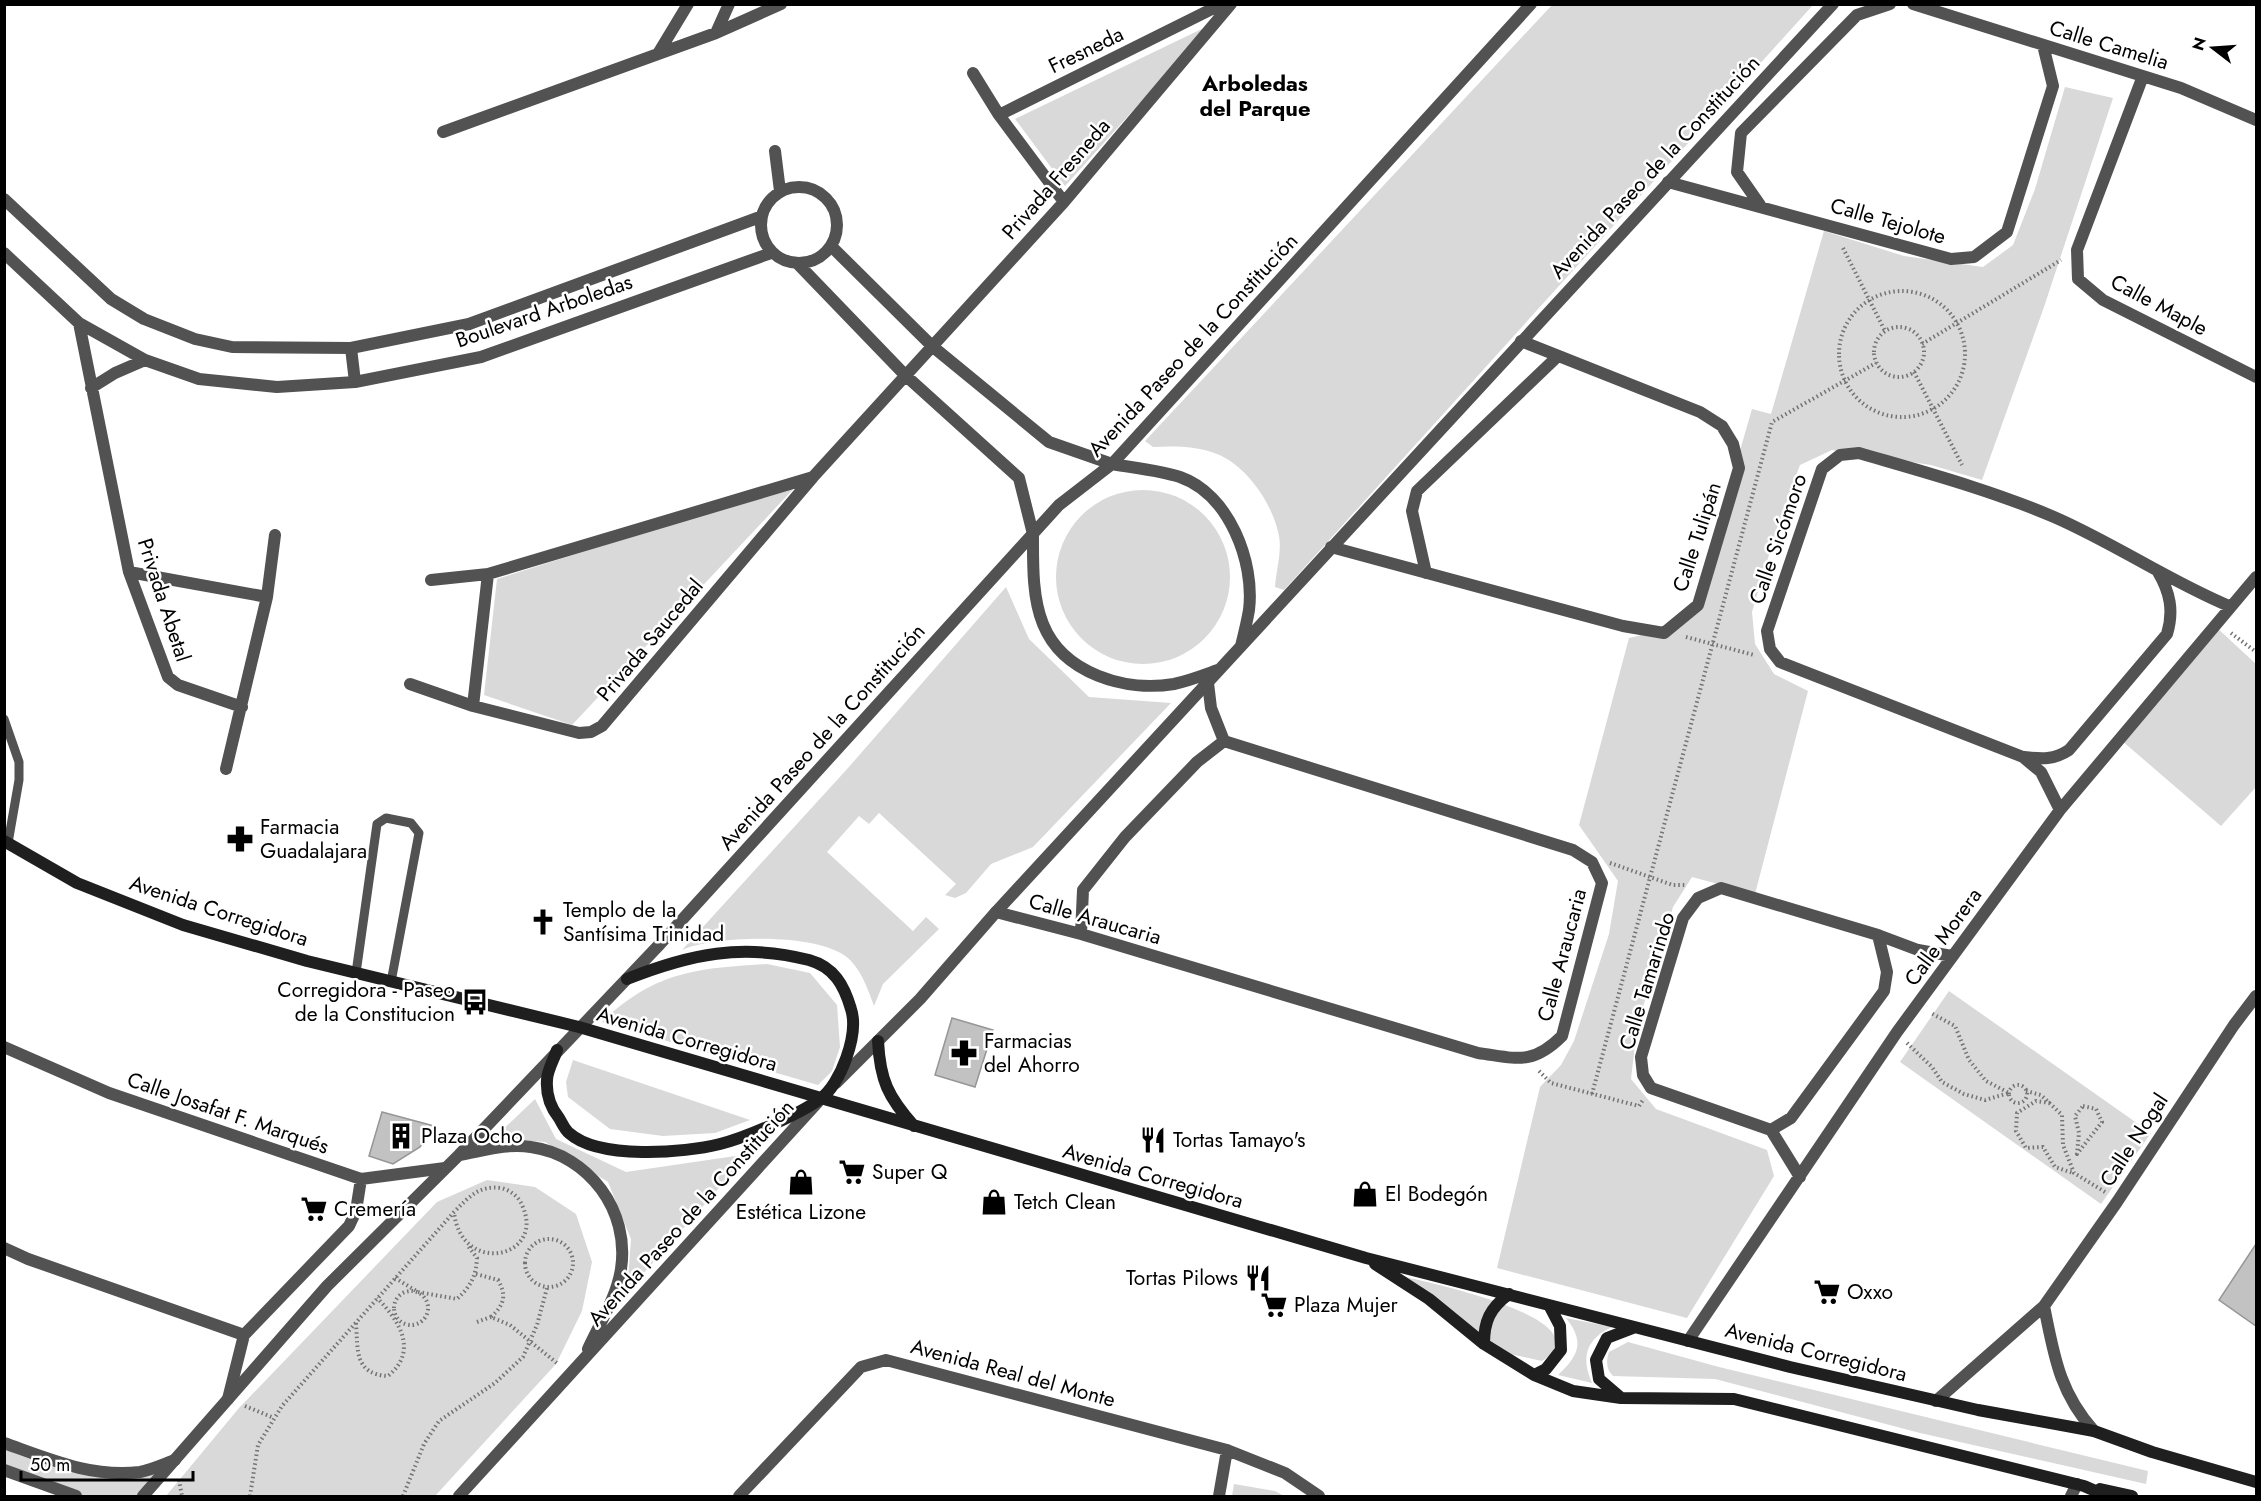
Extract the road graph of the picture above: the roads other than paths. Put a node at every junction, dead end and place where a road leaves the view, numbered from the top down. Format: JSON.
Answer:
{"nodes":[{"id":1,"x":688,"y":4,"type":"edge"},
{"id":2,"x":729,"y":4,"type":"edge"},
{"id":3,"x":781,"y":4,"type":"edge"},
{"id":4,"x":1222,"y":4,"type":"edge"},
{"id":5,"x":1231,"y":4,"type":"edge"},
{"id":6,"x":1531,"y":4,"type":"edge"},
{"id":7,"x":1833,"y":4,"type":"edge"},
{"id":8,"x":1890,"y":4,"type":"edge"},
{"id":9,"x":1913,"y":4,"type":"edge"},
{"id":10,"x":716,"y":33,"type":"junction"},
{"id":11,"x":2043,"y":45,"type":"junction"},
{"id":12,"x":659,"y":52,"type":"junction"},
{"id":13,"x":973,"y":73,"type":"dead end"},
{"id":14,"x":2142,"y":76,"type":"junction"},
{"id":15,"x":999,"y":115,"type":"junction"},
{"id":16,"x":2256,"y":120,"type":"edge"},
{"id":17,"x":443,"y":132,"type":"dead end"},
{"id":18,"x":775,"y":151,"type":"dead end"},
{"id":19,"x":1668,"y":182,"type":"junction"},
{"id":20,"x":780,"y":191,"type":"junction"},
{"id":21,"x":4,"y":199,"type":"edge"},
{"id":22,"x":1064,"y":202,"type":"junction"},
{"id":23,"x":1760,"y":205,"type":"junction"},
{"id":24,"x":760,"y":217,"type":"junction"},
{"id":25,"x":831,"y":246,"type":"junction"},
{"id":26,"x":4,"y":253,"type":"edge"},
{"id":27,"x":771,"y":253,"type":"junction"},
{"id":28,"x":798,"y":264,"type":"junction"},
{"id":29,"x":79,"y":324,"type":"junction"},
{"id":30,"x":1521,"y":341,"type":"junction"},
{"id":31,"x":932,"y":346,"type":"junction"},
{"id":32,"x":351,"y":348,"type":"junction"},
{"id":33,"x":1558,"y":356,"type":"junction"},
{"id":34,"x":145,"y":360,"type":"junction"},
{"id":35,"x":904,"y":375,"type":"junction"},
{"id":36,"x":2256,"y":377,"type":"edge"},
{"id":37,"x":356,"y":382,"type":"junction"},
{"id":38,"x":91,"y":388,"type":"junction"},
{"id":39,"x":1112,"y":464,"type":"junction"},
{"id":40,"x":813,"y":477,"type":"junction"},
{"id":41,"x":1033,"y":534,"type":"junction"},
{"id":42,"x":275,"y":535,"type":"dead end"},
{"id":43,"x":1331,"y":547,"type":"junction"},
{"id":44,"x":2158,"y":571,"type":"junction"},
{"id":45,"x":129,"y":572,"type":"junction"},
{"id":46,"x":1426,"y":573,"type":"junction"},
{"id":47,"x":488,"y":574,"type":"junction"},
{"id":48,"x":2256,"y":577,"type":"edge"},
{"id":49,"x":431,"y":580,"type":"dead end"},
{"id":50,"x":267,"y":597,"type":"junction"},
{"id":51,"x":2229,"y":606,"type":"junction"},
{"id":52,"x":1241,"y":647,"type":"junction"},
{"id":53,"x":1221,"y":669,"type":"junction"},
{"id":54,"x":1208,"y":683,"type":"junction"},
{"id":55,"x":410,"y":684,"type":"dead end"},
{"id":56,"x":473,"y":706,"type":"junction"},
{"id":57,"x":242,"y":707,"type":"junction"},
{"id":58,"x":4,"y":719,"type":"edge"},
{"id":59,"x":1224,"y":741,"type":"junction"},
{"id":60,"x":2023,"y":756,"type":"junction"},
{"id":61,"x":225,"y":769,"type":"dead end"},
{"id":62,"x":2060,"y":810,"type":"junction"},
{"id":63,"x":6,"y":842,"type":"edge"},
{"id":64,"x":996,"y":912,"type":"junction"},
{"id":65,"x":1081,"y":934,"type":"junction"},
{"id":66,"x":1878,"y":935,"type":"junction"},
{"id":67,"x":1952,"y":956,"type":"junction"},
{"id":68,"x":356,"y":973,"type":"junction"},
{"id":69,"x":627,"y":979,"type":"junction"},
{"id":70,"x":392,"y":982,"type":"junction"},
{"id":71,"x":2256,"y":996,"type":"edge"},
{"id":72,"x":579,"y":1027,"type":"junction"},
{"id":73,"x":878,"y":1041,"type":"junction"},
{"id":74,"x":4,"y":1047,"type":"edge"},
{"id":75,"x":557,"y":1050,"type":"junction"},
{"id":76,"x":821,"y":1099,"type":"junction"},
{"id":77,"x":915,"y":1126,"type":"junction"},
{"id":78,"x":1771,"y":1130,"type":"junction"},
{"id":79,"x":459,"y":1155,"type":"junction"},
{"id":80,"x":445,"y":1168,"type":"junction"},
{"id":81,"x":1800,"y":1177,"type":"junction"},
{"id":82,"x":361,"y":1179,"type":"junction"},
{"id":83,"x":4,"y":1248,"type":"edge"},
{"id":84,"x":1366,"y":1258,"type":"junction"},
{"id":85,"x":1509,"y":1294,"type":"junction"},
{"id":86,"x":1549,"y":1305,"type":"junction"},
{"id":87,"x":2044,"y":1306,"type":"junction"},
{"id":88,"x":1640,"y":1328,"type":"junction"},
{"id":89,"x":244,"y":1335,"type":"junction"},
{"id":90,"x":1688,"y":1341,"type":"junction"},
{"id":91,"x":1484,"y":1344,"type":"junction"},
{"id":92,"x":582,"y":1360,"type":"junction"},
{"id":93,"x":1534,"y":1375,"type":"junction"},
{"id":94,"x":1621,"y":1398,"type":"junction"},
{"id":95,"x":228,"y":1399,"type":"junction"},
{"id":96,"x":1936,"y":1401,"type":"junction"},
{"id":97,"x":2094,"y":1431,"type":"junction"},
{"id":98,"x":4,"y":1443,"type":"edge"},
{"id":99,"x":1227,"y":1450,"type":"junction"},
{"id":100,"x":175,"y":1460,"type":"junction"},
{"id":101,"x":4,"y":1470,"type":"edge"},
{"id":102,"x":2256,"y":1482,"type":"edge"},
{"id":103,"x":2081,"y":1485,"type":"junction"},
{"id":104,"x":76,"y":1497,"type":"edge"},
{"id":105,"x":143,"y":1497,"type":"edge"},
{"id":106,"x":459,"y":1497,"type":"edge"},
{"id":107,"x":739,"y":1497,"type":"edge"},
{"id":108,"x":1219,"y":1497,"type":"edge"},
{"id":109,"x":1319,"y":1497,"type":"edge"},
{"id":110,"x":2071,"y":1497,"type":"edge"},
{"id":111,"x":2096,"y":1497,"type":"edge"},
{"id":112,"x":2107,"y":1497,"type":"edge"},
{"id":113,"x":2132,"y":1497,"type":"edge"}],
"edges":[{"from":1,"to":12,"type":"street"},
{"from":2,"to":10,"type":"street"},
{"from":3,"to":10,"type":"street"},
{"from":4,"to":15,"type":"street","name":"Fresneda"},
{"from":5,"to":22,"type":"street","name":"Privada Fresneda"},
{"from":6,"to":39,"type":"street","name":"Avenida Paseo de la Constitución"},
{"from":7,"to":19,"type":"street","name":"Avenida Paseo de la Constitución"},
{"from":8,"to":23,"type":"street"},
{"from":9,"to":11,"type":"street","name":"Calle Camelia"},
{"from":10,"to":12,"type":"street"},
{"from":11,"to":14,"type":"street","name":"Calle Camelia"},
{"from":11,"to":23,"type":"street","name":"Calle Tejolote"},
{"from":12,"to":17,"type":"street"},
{"from":13,"to":15,"type":"street"},
{"from":14,"to":16,"type":"street","name":"Calle Camelia"},
{"from":14,"to":36,"type":"street","name":"Calle Maple"},
{"from":15,"to":22,"type":"street"},
{"from":18,"to":20,"type":"street"},
{"from":19,"to":23,"type":"street","name":"Calle Tejolote"},
{"from":19,"to":30,"type":"street","name":"Avenida Paseo de la Constitución"},
{"from":20,"to":24,"type":"street"},
{"from":20,"to":25,"type":"street"},
{"from":21,"to":32,"type":"street","name":"Boulevard Arboledas"},
{"from":22,"to":31,"type":"street","name":"Privada Fresneda"},
{"from":24,"to":27,"type":"street"},
{"from":24,"to":32,"type":"street","name":"Boulevard Arboledas"},
{"from":25,"to":28,"type":"street"},
{"from":25,"to":31,"type":"street"},
{"from":26,"to":29,"type":"street","name":"Boulevard Arboledas"},
{"from":27,"to":28,"type":"street"},
{"from":27,"to":37,"type":"street","name":"Boulevard Arboledas"},
{"from":28,"to":35,"type":"street"},
{"from":29,"to":34,"type":"street","name":"Boulevard Arboledas"},
{"from":29,"to":38,"type":"street","name":"Privada Abetal"},
{"from":30,"to":33,"type":"street","name":"Calle Tulipán"},
{"from":30,"to":43,"type":"street","name":"Avenida Paseo de la Constitución"},
{"from":31,"to":35,"type":"street","name":"Privada Fresneda"},
{"from":31,"to":39,"type":"street"},
{"from":32,"to":37,"type":"street"},
{"from":33,"to":46,"type":"street"},
{"from":33,"to":46,"type":"street","name":"Calle Tulipán"},
{"from":34,"to":37,"type":"street","name":"Boulevard Arboledas"},
{"from":34,"to":38,"type":"street"},
{"from":35,"to":40,"type":"street","name":"Privada Saucedal"},
{"from":35,"to":41,"type":"street"},
{"from":38,"to":45,"type":"street","name":"Privada Abetal"},
{"from":39,"to":41,"type":"street","name":"Avenida Paseo de la Constitución"},
{"from":39,"to":52,"type":"street"},
{"from":40,"to":47,"type":"street"},
{"from":40,"to":56,"type":"street","name":"Privada Saucedal"},
{"from":41,"to":53,"type":"street"},
{"from":41,"to":69,"type":"street","name":"Avenida Paseo de la Constitución"},
{"from":42,"to":50,"type":"street"},
{"from":43,"to":46,"type":"street"},
{"from":43,"to":52,"type":"street","name":"Avenida Paseo de la Constitución"},
{"from":44,"to":51,"type":"street","name":"Calle Sicómoro"},
{"from":44,"to":60,"type":"street"},
{"from":44,"to":60,"type":"street","name":"Calle Sicómoro"},
{"from":45,"to":50,"type":"street"},
{"from":45,"to":57,"type":"street","name":"Privada Abetal"},
{"from":47,"to":49,"type":"street"},
{"from":47,"to":56,"type":"street"},
{"from":48,"to":51,"type":"street","name":"Calle Morera"},
{"from":50,"to":57,"type":"street"},
{"from":51,"to":62,"type":"street","name":"Calle Morera"},
{"from":52,"to":53,"type":"street","name":"Avenida Paseo de la Constitución"},
{"from":53,"to":54,"type":"street","name":"Avenida Paseo de la Constitución"},
{"from":54,"to":59,"type":"street"},
{"from":54,"to":64,"type":"street","name":"Avenida Paseo de la Constitución"},
{"from":55,"to":56,"type":"street","name":"Privada Saucedal"},
{"from":57,"to":61,"type":"street"},
{"from":58,"to":63,"type":"lane"},
{"from":59,"to":65,"type":"street"},
{"from":59,"to":65,"type":"street","name":"Calle Araucaria"},
{"from":60,"to":62,"type":"street"},
{"from":62,"to":67,"type":"street","name":"Calle Morera"},
{"from":63,"to":68,"type":"main road","name":"Avenida Corregidora"},
{"from":64,"to":65,"type":"street","name":"Calle Araucaria"},
{"from":64,"to":73,"type":"street","name":"Avenida Paseo de la Constitución"},
{"from":66,"to":67,"type":"street"},
{"from":66,"to":78,"type":"street","name":"Calle Morera"},
{"from":66,"to":78,"type":"street","name":"Calle Tamarindo"},
{"from":67,"to":81,"type":"street","name":"Calle Morera"},
{"from":68,"to":70,"type":"main road","name":"Avenida Corregidora"},
{"from":68,"to":70,"type":"lane"},
{"from":69,"to":72,"type":"street","name":"Avenida Paseo de la Constitución"},
{"from":69,"to":76,"type":"main road"},
{"from":70,"to":72,"type":"main road","name":"Avenida Corregidora"},
{"from":71,"to":87,"type":"street","name":"Calle Nogal"},
{"from":72,"to":75,"type":"street","name":"Avenida Paseo de la Constitución"},
{"from":72,"to":76,"type":"main road","name":"Avenida Corregidora"},
{"from":73,"to":76,"type":"street","name":"Avenida Paseo de la Constitución"},
{"from":73,"to":77,"type":"main road"},
{"from":74,"to":82,"type":"street","name":"Calle Josafat F. Marqués"},
{"from":75,"to":76,"type":"main road"},
{"from":75,"to":79,"type":"street","name":"Avenida Paseo de la Constitución"},
{"from":76,"to":77,"type":"main road","name":"Avenida Corregidora"},
{"from":76,"to":92,"type":"street","name":"Avenida Paseo de la Constitución"},
{"from":77,"to":84,"type":"main road","name":"Avenida Corregidora"},
{"from":78,"to":81,"type":"street"},
{"from":79,"to":80,"type":"street","name":"Avenida Paseo de la Constitución"},
{"from":79,"to":92,"type":"street"},
{"from":80,"to":82,"type":"street","name":"Calle Josafat F. Marqués"},
{"from":80,"to":95,"type":"street","name":"Avenida Paseo de la Constitución"},
{"from":81,"to":90,"type":"street","name":"Calle Morera"},
{"from":82,"to":89,"type":"street"},
{"from":83,"to":89,"type":"street"},
{"from":84,"to":85,"type":"main road","name":"Avenida Corregidora"},
{"from":84,"to":91,"type":"main road","name":"Avenida Corregidora"},
{"from":85,"to":86,"type":"main road","name":"Avenida Corregidora"},
{"from":85,"to":91,"type":"main road"},
{"from":86,"to":88,"type":"main road","name":"Avenida Corregidora"},
{"from":86,"to":93,"type":"main road"},
{"from":87,"to":96,"type":"street","name":"Calle Nogal"},
{"from":87,"to":97,"type":"street"},
{"from":88,"to":90,"type":"main road","name":"Avenida Corregidora"},
{"from":88,"to":94,"type":"main road"},
{"from":89,"to":95,"type":"street"},
{"from":90,"to":96,"type":"main road","name":"Avenida Corregidora"},
{"from":91,"to":93,"type":"main road","name":"Avenida Corregidora"},
{"from":92,"to":106,"type":"street","name":"Avenida Paseo de la Constitución"},
{"from":93,"to":94,"type":"main road","name":"Avenida Corregidora"},
{"from":94,"to":103,"type":"main road","name":"Avenida Corregidora"},
{"from":95,"to":100,"type":"street","name":"Avenida Paseo de la Constitución"},
{"from":96,"to":97,"type":"main road","name":"Avenida Corregidora"},
{"from":97,"to":102,"type":"main road","name":"Avenida Corregidora"},
{"from":98,"to":100,"type":"street"},
{"from":99,"to":107,"type":"street","name":"Avenida Real del Monte"},
{"from":99,"to":108,"type":"street"},
{"from":99,"to":109,"type":"street","name":"Avenida Real del Monte"},
{"from":100,"to":105,"type":"street","name":"Avenida Paseo de la Constitución"},
{"from":101,"to":104,"type":"street"},
{"from":103,"to":110,"type":"street"},
{"from":103,"to":111,"type":"main road"},
{"from":103,"to":112,"type":"main road","name":"Avenida Corregidora"},
{"from":103,"to":113,"type":"main road"}]}
